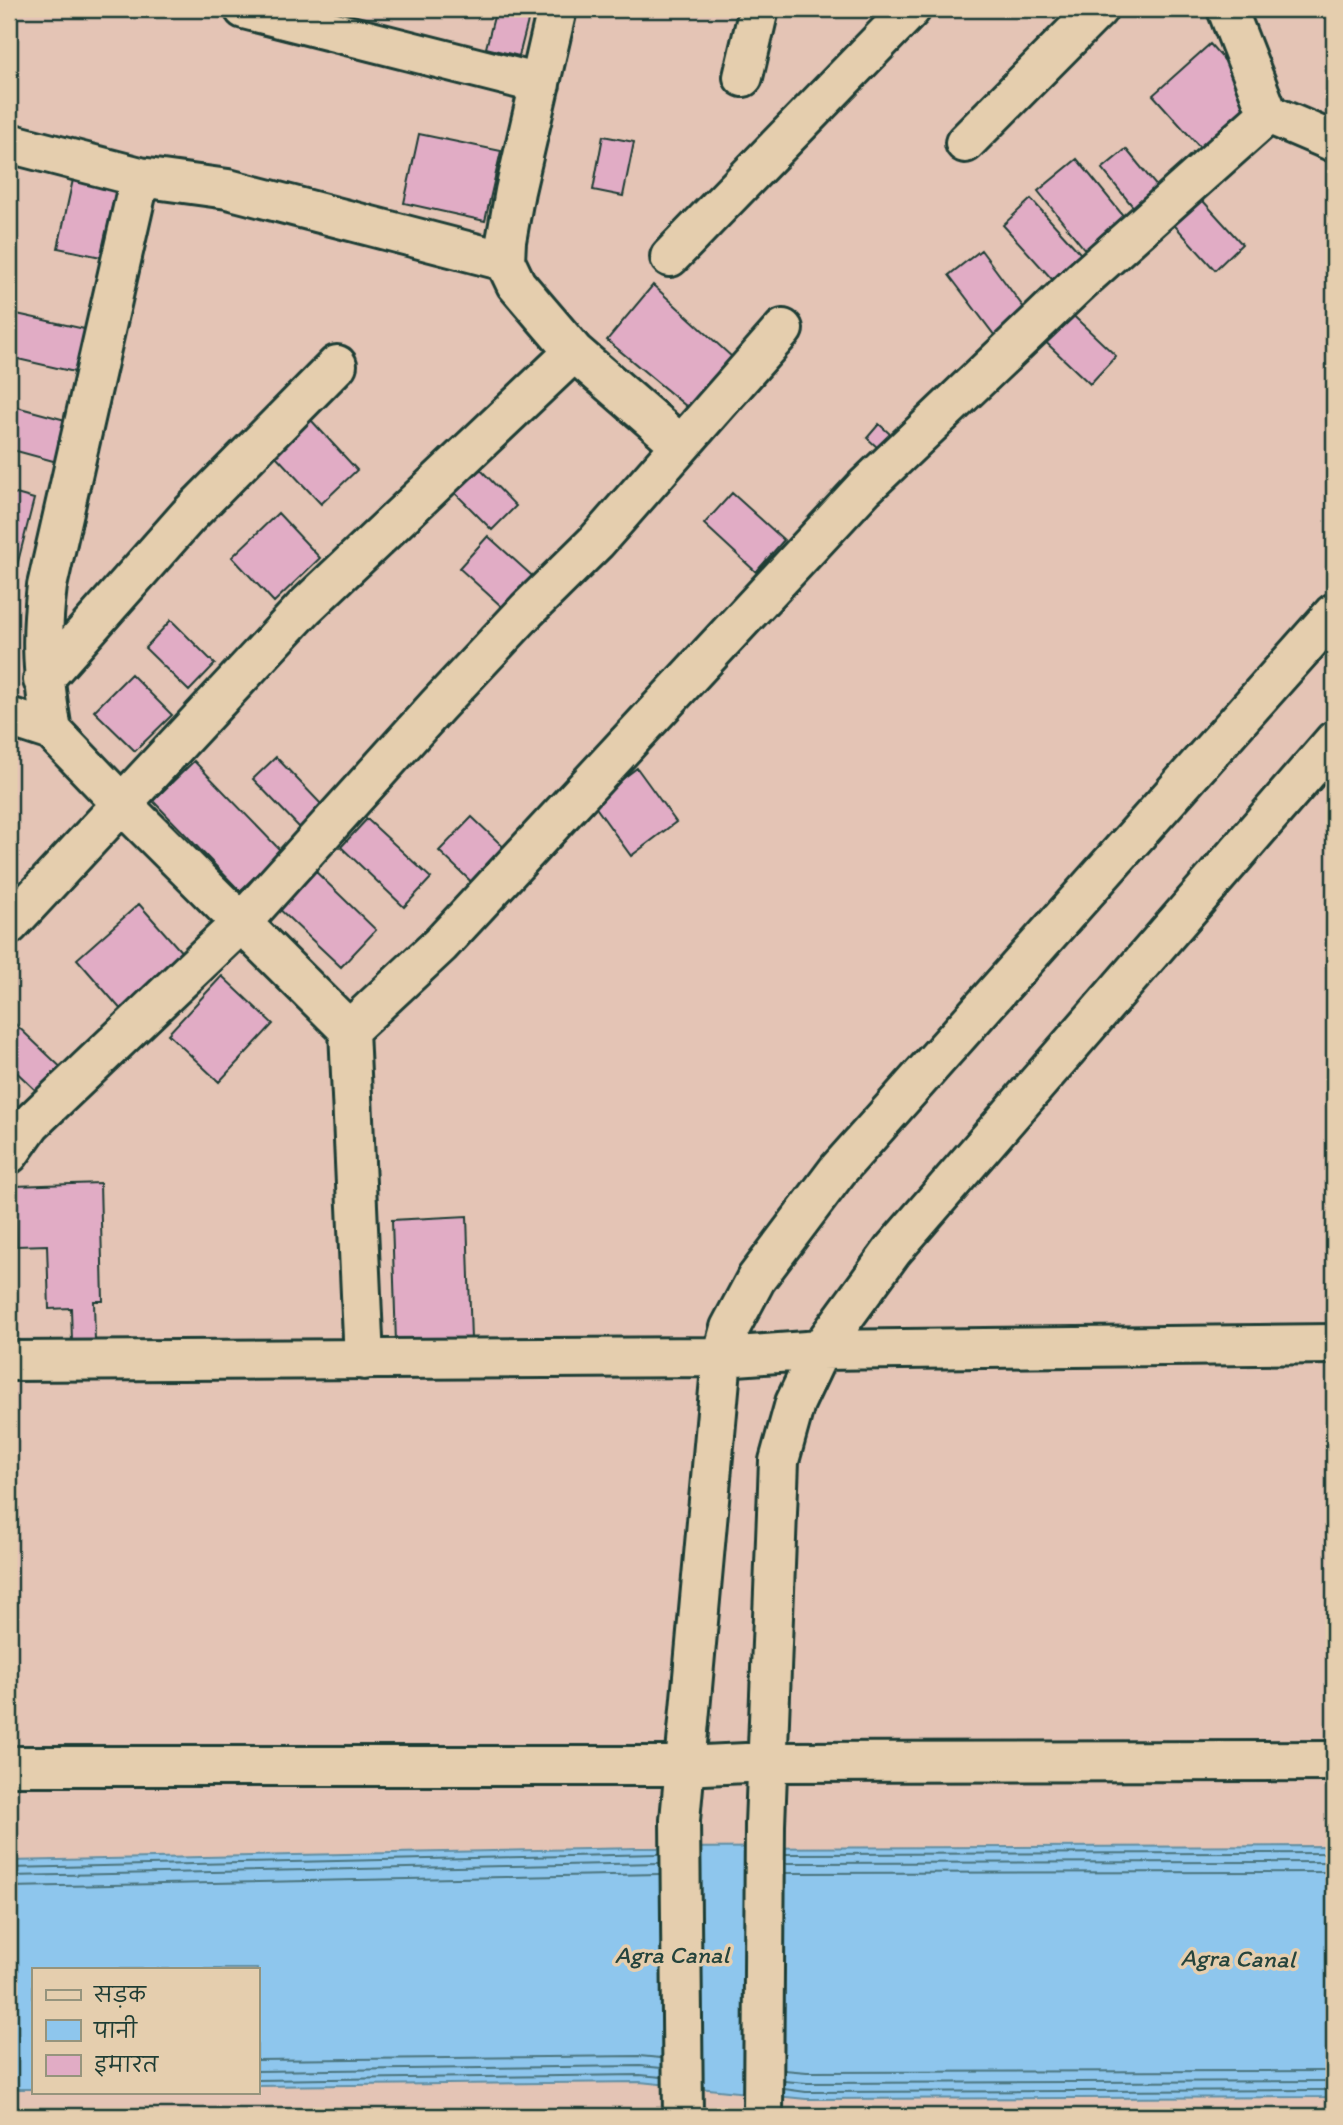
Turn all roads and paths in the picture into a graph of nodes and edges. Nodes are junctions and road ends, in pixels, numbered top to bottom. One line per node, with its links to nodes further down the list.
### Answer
1 (244, 9): 8 (street)
2 (557, 9): 8 (street)
3 (759, 9): 7 (street)
4 (911, 9): 14 (street)
5 (1098, 9): 12 (street)
6 (1227, 9): 9 (street)
7 (743, 76)
8 (540, 84): 15 (street)
9 (1268, 114): 10 (street); 28 (street)
10 (1334, 142)
11 (9, 143): 13 (street)
12 (965, 143)
13 (140, 177): 15 (street); 21 (street)
14 (670, 257)
15 (505, 261): 17 (street)
16 (783, 329): 19 (street)
17 (574, 352): 19 (street); 25 (street)
18 (337, 365): 21 (street)
19 (681, 445): 26 (street)
20 (1334, 612): 32 (street)
21 (44, 680): 23 (street)
22 (9, 717): 23 (street)
23 (52, 731): 25 (street)
24 (1334, 741): 31 (street)
25 (121, 804): 26 (street); 27 (street)
26 (242, 922): 28 (street); 29 (street)
27 (9, 925)
28 (349, 1030): 33 (street)
29 (9, 1154)
30 (1334, 1345): 31 (street)
31 (820, 1350): 32 (street); 36 (street)
32 (722, 1357): 33 (street); 38 (street)
33 (364, 1360): 34 (street)
34 (9, 1362)
35 (1334, 1761): 36 (street)
36 (767, 1762): 38 (street); 40 (street)
37 (9, 1766): 38 (street)
38 (684, 1766): 39 (street)
39 (683, 2116)
40 (762, 2116)

